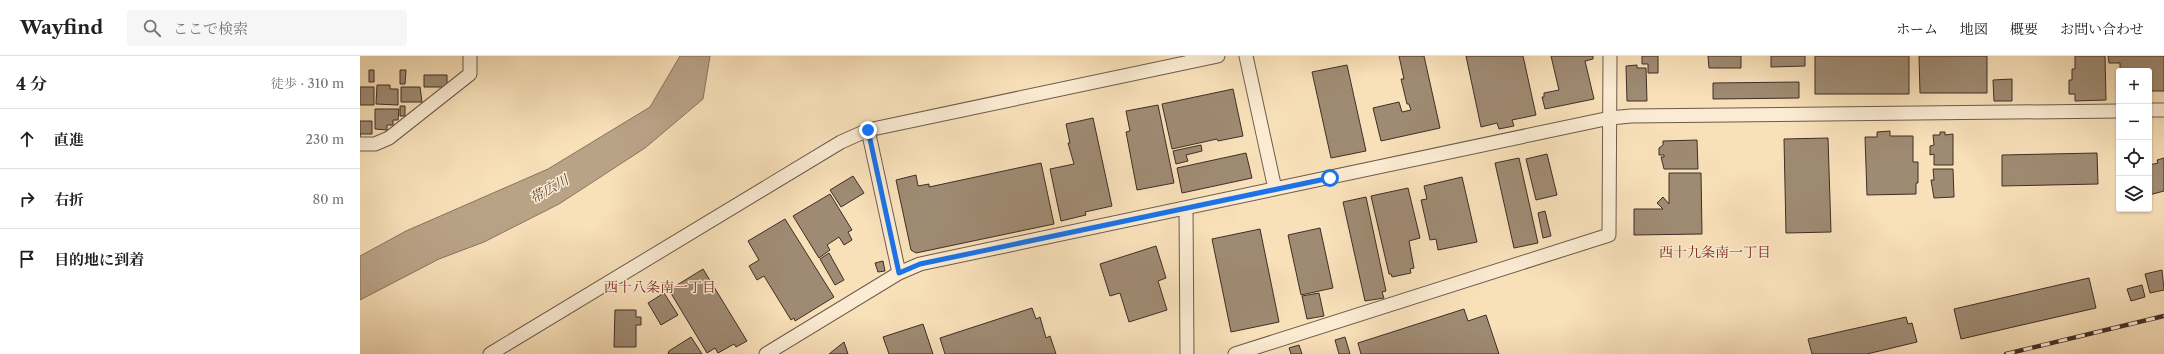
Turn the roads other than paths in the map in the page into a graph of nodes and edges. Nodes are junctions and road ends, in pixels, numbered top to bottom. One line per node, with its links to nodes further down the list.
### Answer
1 (470, 56): 10 (street)
2 (1218, 56): 9 (street)
3 (1246, 56): 11 (street)
4 (1610, 56): 8 (street)
5 (2152, 110): 6 (street)
6 (2164, 110)
7 (2116, 111): 8 (street)
8 (1610, 118): 11 (street); 17 (street)
9 (868, 130): 13 (street); 14 (street)
10 (360, 144)
11 (1275, 189): 12 (street)
12 (1186, 208): 13 (street); 16 (street)
13 (899, 273): 15 (street)
14 (491, 354)
15 (766, 354)
16 (1187, 354)
17 (1235, 354)

